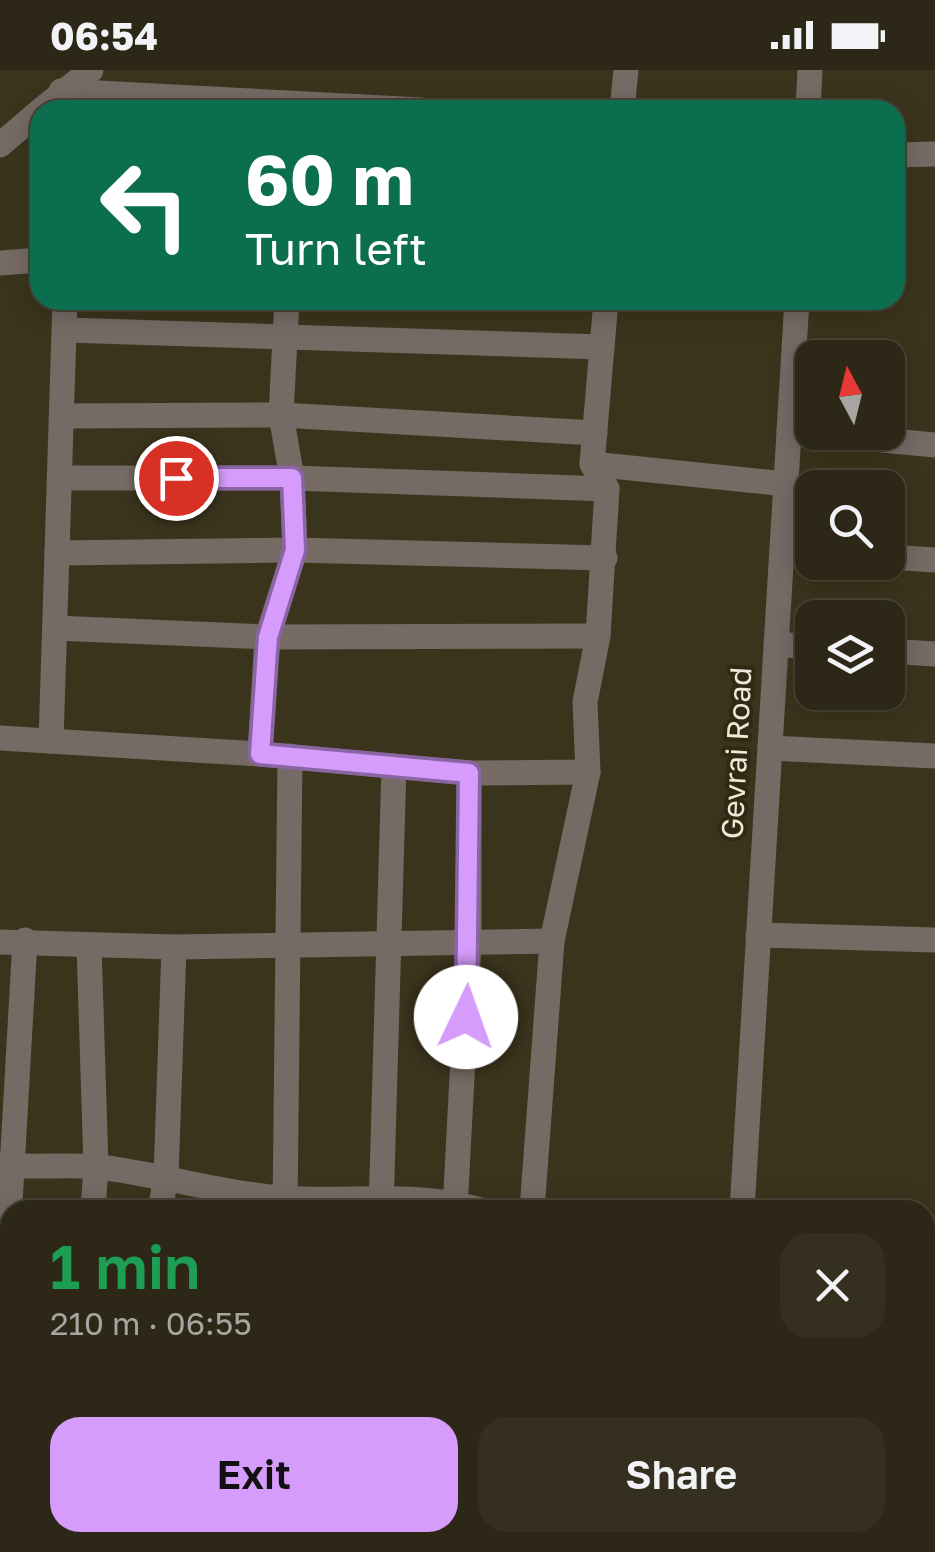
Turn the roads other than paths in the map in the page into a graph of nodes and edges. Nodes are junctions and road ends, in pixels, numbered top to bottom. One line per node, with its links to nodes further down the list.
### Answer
1 (91, 70): 4 (street)
2 (626, 70): 5 (street)
3 (810, 70): 6 (street)
4 (56, 100)
5 (623, 100)
6 (808, 100)
7 (30, 121): 8 (street)
8 (0, 145)
9 (935, 154): 10 (street)
10 (905, 155)
11 (30, 261): 12 (street)
12 (0, 263)
13 (65, 310): 17 (street)
14 (287, 310): 18 (street)
15 (605, 310): 19 (street)
16 (795, 310): 22 (street, Gevrai Road)
17 (64, 330): 18 (street); 20 (street)
18 (285, 338): 19 (street); 21 (street)
19 (602, 348): 23 (street)
20 (62, 416): 21 (street); 26 (street)
21 (281, 416): 23 (street); 27 (street)
22 (789, 431): 24 (street); 28 (street, Gevrai Road)
23 (595, 433): 25 (street)
24 (935, 445)
25 (592, 464): 28 (street); 29 (street)
26 (60, 478): 27 (street); 31 (street)
27 (292, 478): 29 (street); 30 (street)
28 (786, 484): 32 (street, Gevrai Road)
29 (607, 489): 34 (street)
30 (295, 550): 31 (street); 34 (street); 39 (street)
31 (58, 552): 37 (street)
32 (782, 552): 33 (street); 40 (street, Gevrai Road)
33 (795, 552)
34 (605, 558): 38 (street)
35 (905, 559): 36 (street)
36 (935, 560)
37 (55, 628): 39 (street); 45 (street)
38 (598, 636): 39 (street); 51 (street)
39 (268, 637): 47 (street)
40 (776, 644): 41 (street); 46 (street, Gevrai Road)
41 (795, 646)
42 (905, 652): 43 (street)
43 (935, 654)
44 (0, 738): 45 (street)
45 (51, 741): 47 (street)
46 (770, 748): 49 (street); 53 (street, Gevrai Road)
47 (260, 754): 48 (street)
48 (290, 756): 50 (street); 57 (street)
49 (935, 756)
50 (394, 766): 52 (street); 58 (street)
51 (588, 772): 52 (street); 56 (street)
52 (469, 773): 59 (street)
53 (758, 935): 54 (street); 73 (street, Gevrai Road)
54 (935, 940)
55 (12, 941): 60 (street); 62 (street)
56 (552, 941): 59 (street); 72 (street)
57 (289, 942): 58 (street); 61 (street); 69 (street)
58 (389, 942): 59 (street); 70 (street)
59 (470, 943): 71 (street)
60 (89, 945): 61 (street); 63 (street)
61 (174, 947): 64 (street)
62 (6, 1166): 63 (street); 65 (street)
63 (96, 1167): 64 (street); 66 (street)
64 (166, 1177): 67 (street); 68 (street)
65 (5, 1200)
66 (94, 1200)
67 (162, 1200)
68 (265, 1200)
69 (286, 1200)
70 (382, 1200)
71 (455, 1200)
72 (533, 1200)
73 (743, 1200)

